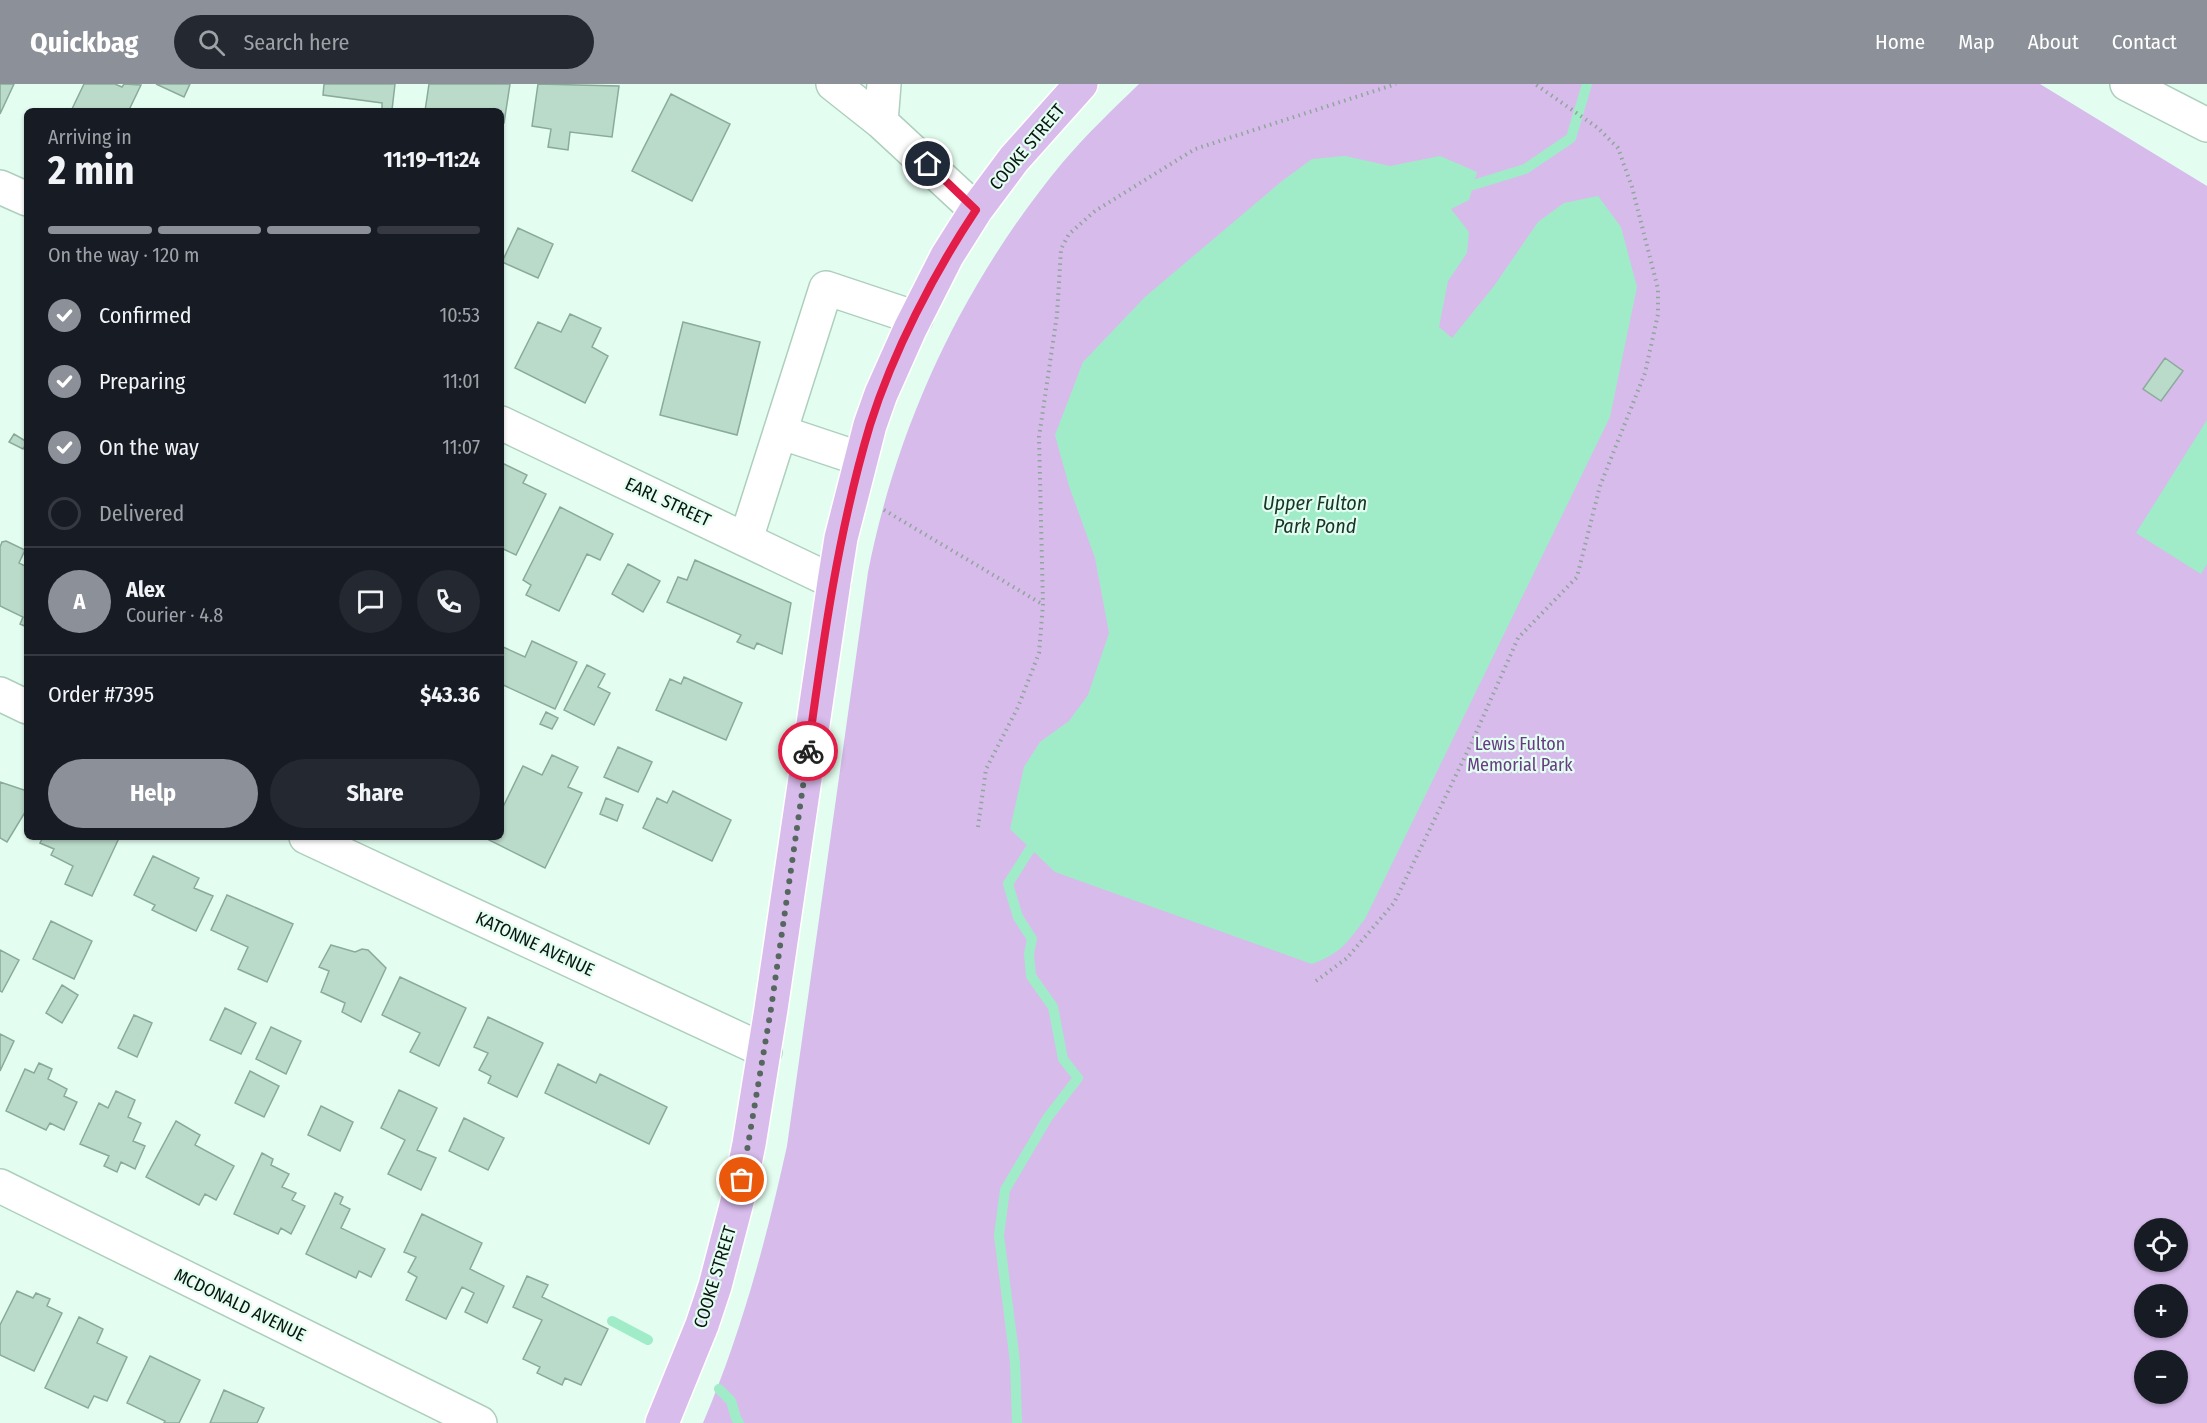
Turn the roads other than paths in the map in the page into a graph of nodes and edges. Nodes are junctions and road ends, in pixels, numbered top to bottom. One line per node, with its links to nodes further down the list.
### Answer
1 (833, 84): 5 (street)
2 (884, 84): 5 (street)
3 (1081, 84): 9 (main road, COOKE STREET)
4 (2127, 84): 6 (street)
5 (881, 122): 9 (street)
6 (2207, 125)
7 (0, 187): 8 (street)
8 (24, 198)
9 (976, 210): 10 (main road, COOKE STREET)
10 (916, 318): 12 (street); 13 (main road, COOKE STREET)
11 (504, 424): 14 (street, EARL STREET)
12 (780, 432): 13 (street); 14 (street)
13 (861, 459): 15 (main road, COOKE STREET)
14 (746, 539): 15 (street, EARL STREET)
15 (834, 582): 19 (main road, COOKE STREET)
16 (0, 694): 17 (street)
17 (24, 706)
18 (312, 840): 19 (street, KATONNE AVENUE)
19 (765, 1051): 22 (main road, COOKE STREET)
20 (0, 1186): 21 (street, MCDONALD AVENUE)
21 (480, 1423)
22 (662, 1423)

